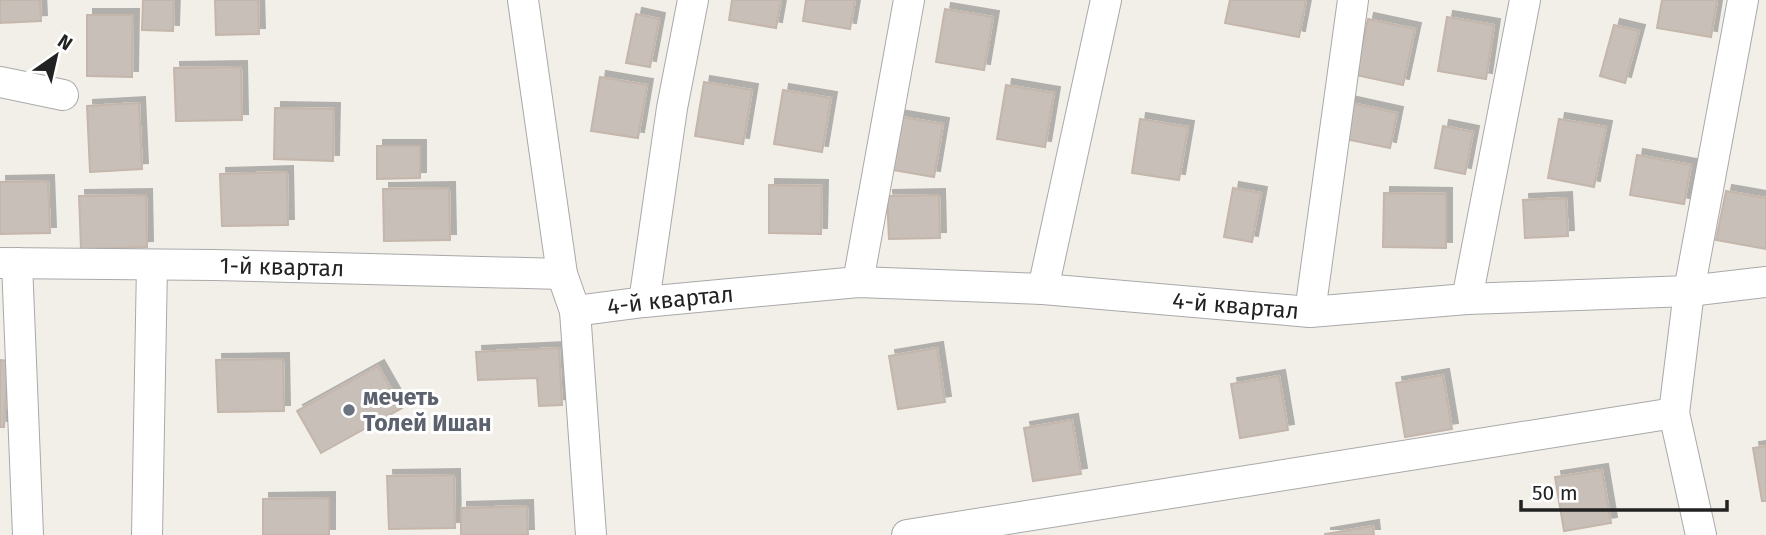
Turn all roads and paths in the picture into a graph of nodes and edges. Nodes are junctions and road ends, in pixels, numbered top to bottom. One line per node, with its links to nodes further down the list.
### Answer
1 (523, 0): 12 (street)
2 (693, 0): 18 (street)
3 (909, 0): 13 (street)
4 (1107, 0): 15 (street)
5 (1353, 0): 20 (street)
6 (1525, 0): 17 (street)
7 (1743, 0): 16 (street)
8 (0, 82): 9 (street)
9 (63, 95)
10 (9, 263): 11 (street, 1-й квартал); 22 (street)
11 (152, 265): 12 (street, 1-й квартал); 23 (street)
12 (562, 274): 19 (street)
13 (858, 282): 15 (street, 4-й квартал); 18 (street, 4-й квартал)
14 (1766, 282): 16 (street, 4-й квартал)
15 (1043, 289): 20 (street, 4-й квартал)
16 (1689, 290): 17 (street, 4-й квартал); 21 (street)
17 (1467, 299): 20 (street, 4-й квартал)
18 (644, 302): 19 (street, 4-й квартал)
19 (575, 311): 24 (street)
20 (1310, 312)
21 (1675, 413): 25 (street); 26 (street)
22 (29, 535)
23 (146, 535)
24 (591, 535)
25 (906, 535)
26 (1701, 535)

